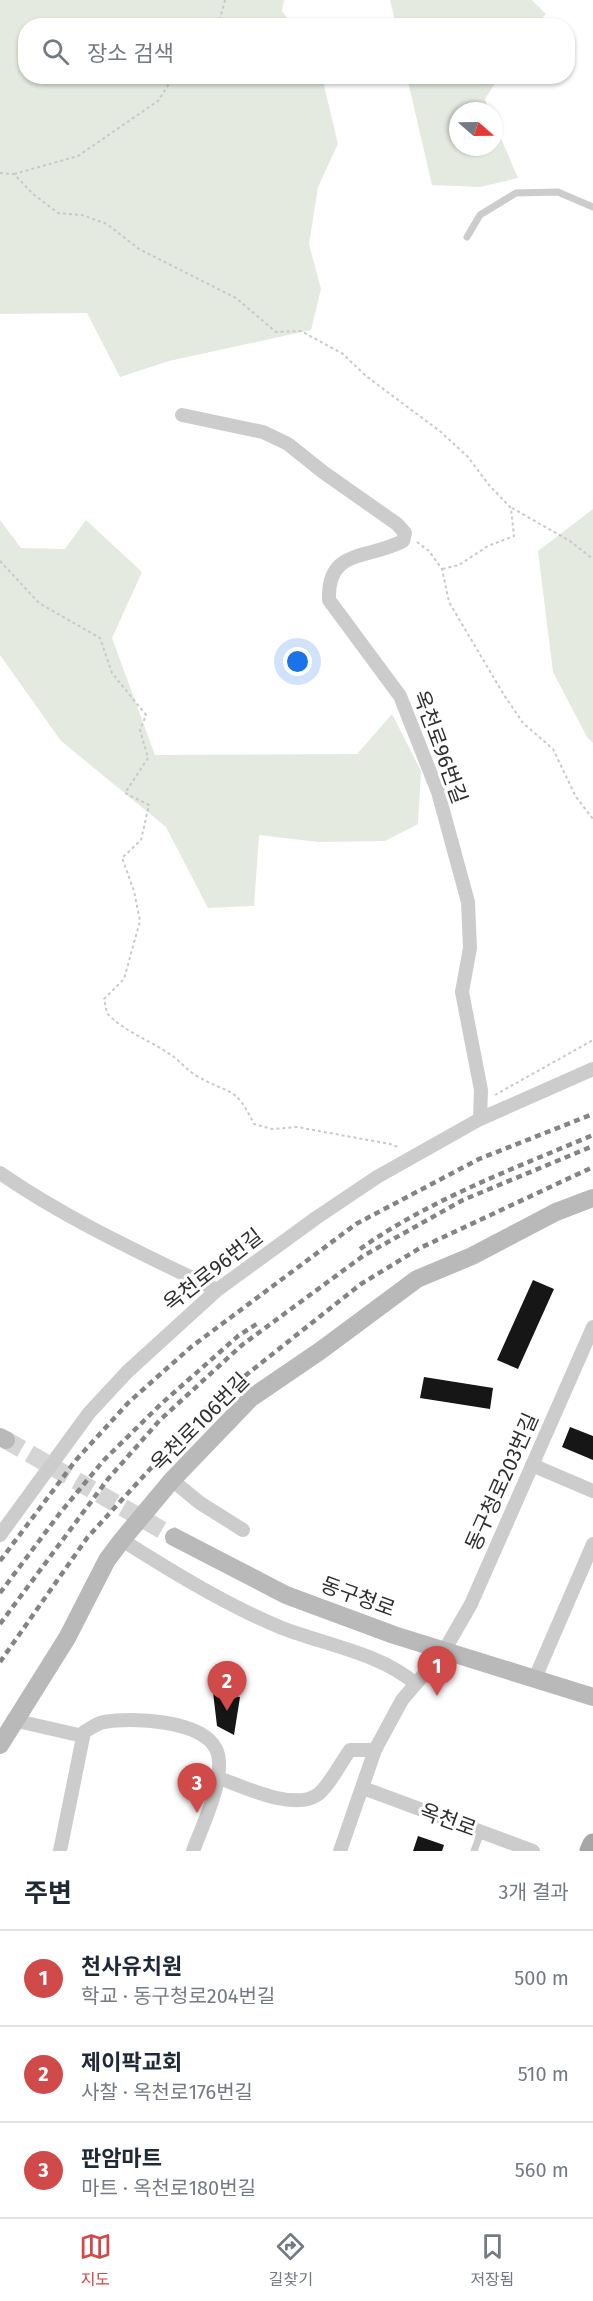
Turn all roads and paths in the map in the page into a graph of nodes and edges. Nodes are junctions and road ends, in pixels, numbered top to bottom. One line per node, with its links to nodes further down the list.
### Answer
1 (225, 0): 2 (path)
2 (221, 18)
3 (169, 84): 5 (path)
4 (0, 173): 5 (path)
5 (14, 174): 9 (path)
6 (593, 207): 7 (lane)
7 (467, 237)
8 (182, 415): 10 (street)
9 (511, 508): 11 (path); 13 (path)
10 (405, 533): 13 (path); 17 (street, 옥천로96번길)
11 (593, 559)
12 (0, 561): 18 (path)
13 (442, 568): 14 (path)
14 (593, 819)
15 (593, 1040): 17 (path)
16 (593, 1070): 17 (street, 옥천로96번길)
17 (483, 1118): 18 (street, 옥천로96번길)
18 (416, 1155): 21 (street, 옥천로96번길)
19 (0, 1173): 21 (street)
20 (593, 1198): 24 (street, 옥천로106번길)
21 (217, 1290): 26 (street, 옥천로96번길)
22 (593, 1327): 23 (street, 동구청로203번길)
23 (532, 1465): 25 (street); 34 (street, 동구청로203번길)
24 (172, 1480): 29 (street); 32 (street, 옥천로106번길)
25 (593, 1491)
26 (19, 1509): 27 (street); 30 (street, 옥천로96번길)
27 (0, 1516)
28 (0, 1523): 30 (street)
29 (243, 1530)
30 (0, 1535)
31 (174, 1537): 34 (street, 동구청로)
32 (122, 1540): 36 (street); 38 (street, 옥천로106번길)
33 (593, 1544): 35 (street)
34 (444, 1651): 35 (street, 동구청로); 36 (street, 동구청로203번길)
35 (535, 1678): 37 (street, 동구청로)
36 (416, 1684): 41 (street, 동구청로203번길)
37 (593, 1697)
38 (13, 1720): 39 (street); 40 (street, 옥천로106번길)
39 (83, 1736): 42 (street); 46 (street)
40 (0, 1745)
41 (375, 1750): 42 (street); 43 (street, 동구청로203번길)
42 (219, 1778): 47 (street)
43 (363, 1788): 44 (street, 옥천로); 48 (street, 동구청로203번길)
44 (481, 1832): 49 (lane); 50 (street, 옥천로)
45 (593, 1844): 51 (main road)
46 (60, 1851)
47 (194, 1851)
48 (340, 1851)
49 (474, 1851)
50 (533, 1851)
51 (590, 1851)

